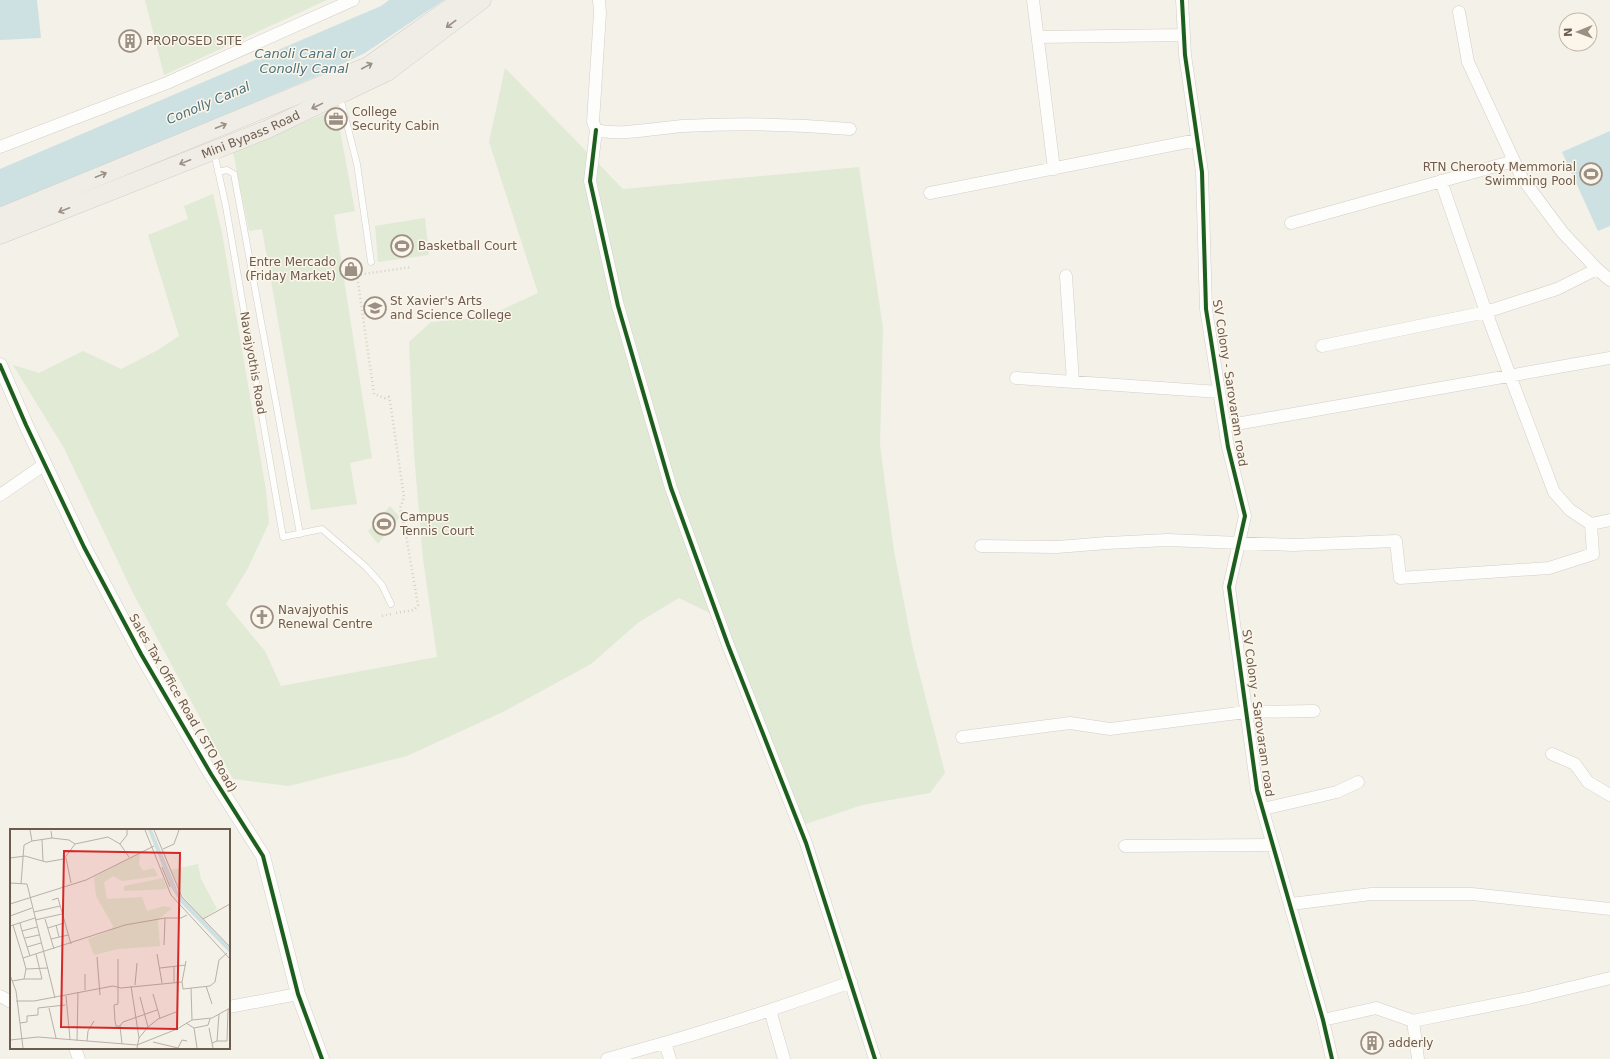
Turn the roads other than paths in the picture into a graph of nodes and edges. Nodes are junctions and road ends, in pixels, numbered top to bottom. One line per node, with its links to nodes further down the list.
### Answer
1 (353, 0): 14 (street)
2 (460, 0): 21 (main road, Mini Bypass Road, one-way to 2)
3 (482, 0): 10 (main road, Mini Bypass Road, one-way to 10)
4 (599, 0): 12 (street)
5 (1033, 0): 9 (street)
6 (1182, 0): 8 (street, SV Colony - Sarovaram road)
7 (1459, 12): 16 (street)
8 (1184, 35): 9 (street); 13 (street, SV Colony - Sarovaram road)
9 (1038, 36): 17 (street)
10 (340, 95): 15 (main road, Mini Bypass Road, one-way to 15); 24 (lane)
11 (850, 129): 12 (street)
12 (596, 130): 57 (street)
13 (1197, 140): 17 (street); 35 (street, SV Colony - Sarovaram road)
14 (0, 147)
15 (214, 151): 18 (lane, Navajyothis Road); 23 (main road, Mini Bypass Road, one-way to 23)
16 (1514, 161): 19 (street); 25 (street)
17 (1054, 169): 20 (street)
18 (218, 172): 41 (lane, Navajyothis Road); 41 (lane, Navajyothis Road)
19 (1441, 181): 22 (street); 28 (street)
20 (930, 193)
21 (0, 217)
22 (1291, 223)
23 (0, 235)
24 (371, 262)
25 (1597, 269): 27 (street); 28 (street)
26 (1066, 276): 34 (street)
27 (1610, 280)
28 (1486, 312): 29 (street); 32 (street)
29 (1322, 346)
30 (1610, 358): 32 (street)
31 (0, 365): 37 (street, Sales Tax Office Road ( STO Road))
32 (1510, 376): 36 (street); 40 (street)
33 (1016, 378): 34 (street)
34 (1073, 382): 35 (street)
35 (1219, 392): 36 (street, SV Colony - Sarovaram road)
36 (1224, 426): 42 (street, SV Colony - Sarovaram road)
37 (45, 464): 38 (street); 58 (street, Sales Tax Office Road ( STO Road))
38 (0, 495)
39 (1610, 520): 40 (street)
40 (1591, 524): 42 (street)
41 (300, 534): 44 (lane, Navajyothis Road)
42 (1239, 543): 43 (street); 46 (street, SV Colony - Sarovaram road)
43 (981, 546)
44 (391, 604)
45 (1314, 711): 46 (street)
46 (1246, 712): 47 (street); 51 (street, SV Colony - Sarovaram road)
47 (962, 737)
48 (1552, 754): 50 (street)
49 (1358, 782): 51 (street)
50 (1610, 795)
51 (1262, 809): 52 (street, SV Colony - Sarovaram road)
52 (1273, 845): 53 (street); 54 (street, SV Colony - Sarovaram road)
53 (1125, 846)
54 (1291, 904): 55 (street); 63 (street, SV Colony - Sarovaram road)
55 (1610, 909)
56 (1610, 978): 64 (street)
57 (851, 982): 62 (street); 72 (street)
58 (298, 994): 61 (street); 68 (street, Sales Tax Office Road ( STO Road))
59 (0, 996): 60 (street)
60 (10, 1001)
61 (230, 1007)
62 (770, 1010): 65 (street); 71 (street)
63 (1323, 1020): 64 (street); 73 (street, SV Colony - Sarovaram road)
64 (1413, 1022): 74 (street)
65 (665, 1043): 69 (street); 70 (street)
66 (75, 1049): 67 (street)
67 (80, 1059)
68 (322, 1059)
69 (607, 1059)
70 (670, 1059)
71 (784, 1059)
72 (875, 1059)
73 (1332, 1059)
74 (1418, 1059)

